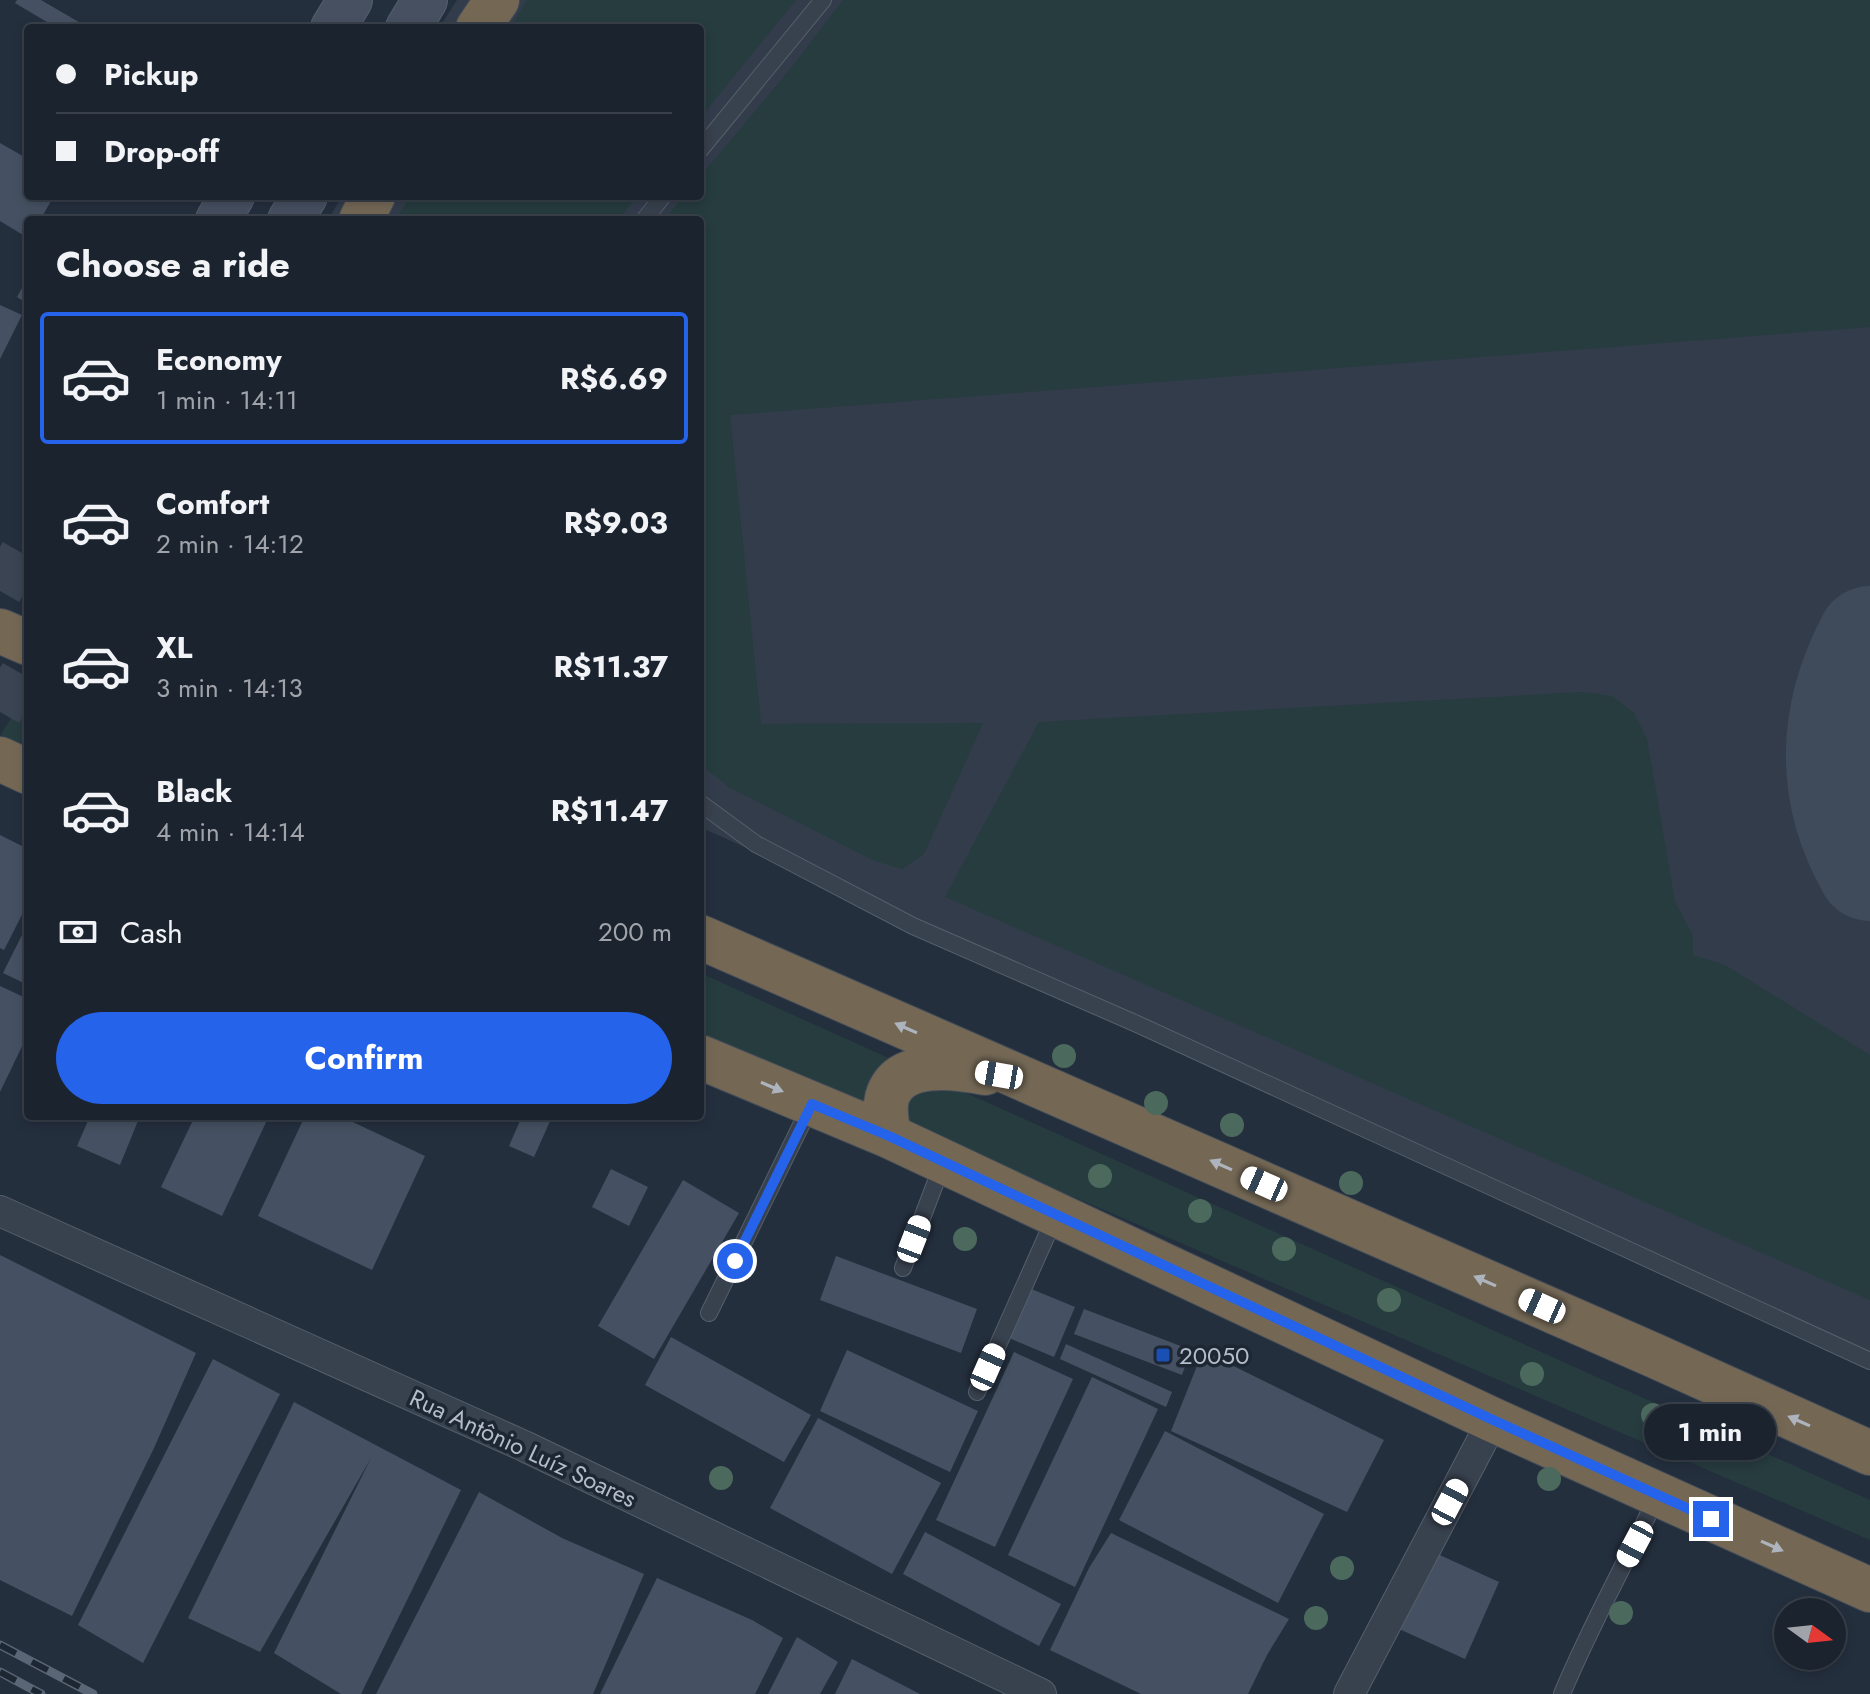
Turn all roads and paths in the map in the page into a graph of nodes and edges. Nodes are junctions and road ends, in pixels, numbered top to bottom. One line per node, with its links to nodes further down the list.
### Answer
1 (350, 0): 5 (main road)
2 (425, 0): 6 (main road)
3 (497, 0): 7 (highway)
4 (823, 0): 8 (lane)
5 (335, 24)
6 (410, 24)
7 (481, 24)
8 (704, 145)
9 (660, 200): 10 (lane)
10 (647, 216)
11 (0, 631): 12 (highway)
12 (24, 641)
13 (0, 759): 14 (highway)
14 (24, 770)
15 (704, 806): 26 (lane)
16 (704, 939): 18 (highway, one-way to 16)
17 (704, 1059): 19 (highway, one-way to 19)
18 (1026, 1080): 20 (highway); 29 (highway, one-way to 18)
19 (812, 1104): 20 (highway); 25 (lane)
20 (889, 1136): 21 (highway)
21 (943, 1161): 23 (highway); 24 (lane)
22 (0, 1211): 32 (street, Rua Antônio Luíz Soares)
23 (1056, 1215): 27 (lane); 28 (highway)
24 (903, 1268)
25 (709, 1313)
26 (1870, 1361)
27 (977, 1392)
28 (1493, 1420): 30 (highway); 33 (street)
29 (1870, 1453)
30 (1658, 1495): 31 (highway, one-way to 31); 34 (lane)
31 (1870, 1590)
32 (1041, 1694)
33 (1349, 1694)
34 (1562, 1694)

